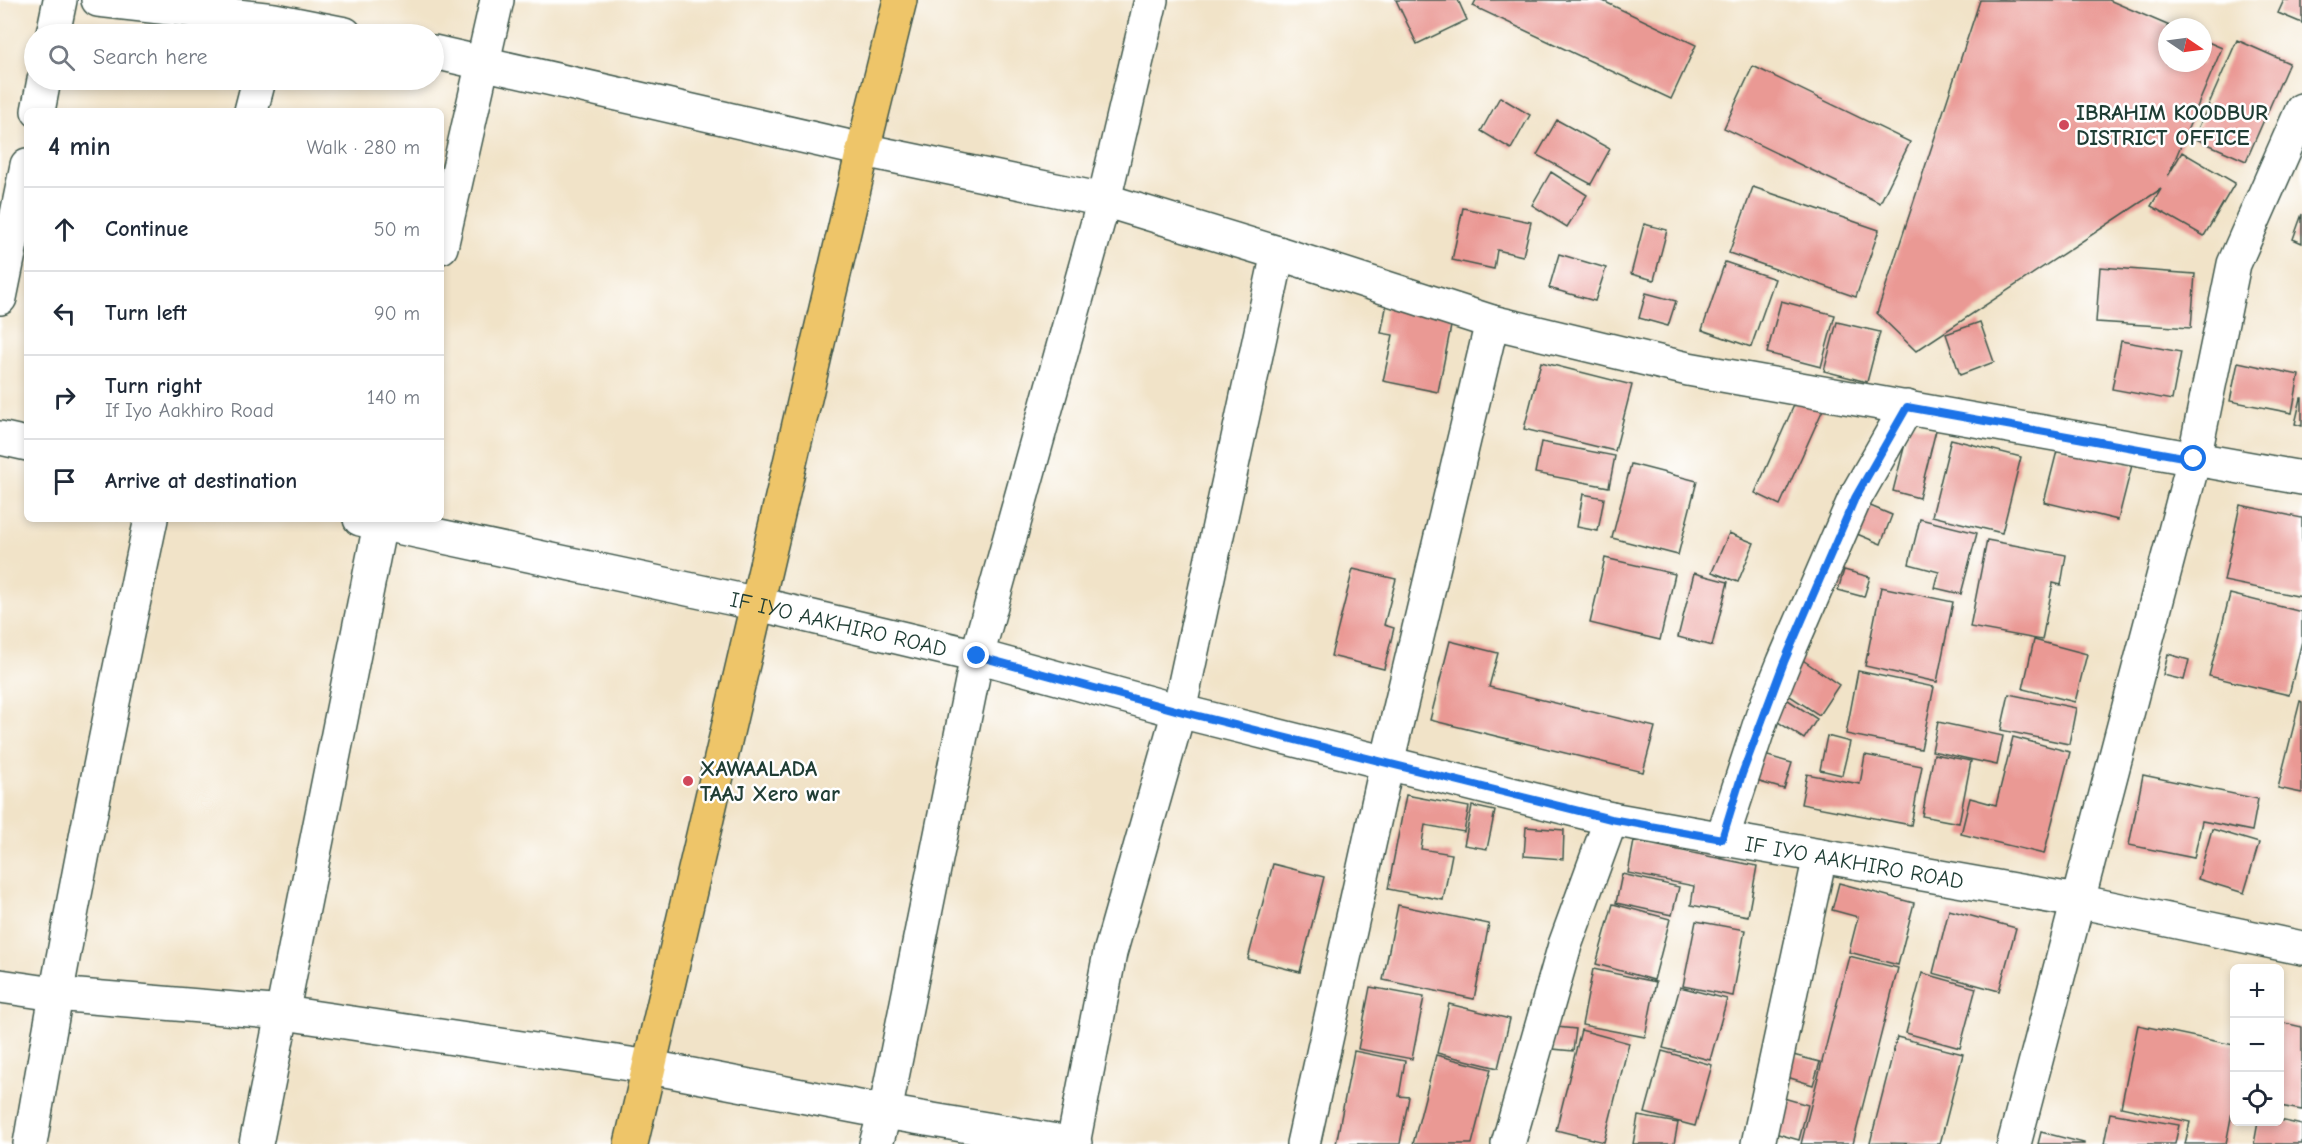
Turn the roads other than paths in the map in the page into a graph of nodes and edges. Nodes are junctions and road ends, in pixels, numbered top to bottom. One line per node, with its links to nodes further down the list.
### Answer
1 (60, 0): 7 (street)
2 (98, 0): 6 (street)
3 (497, 0): 10 (street)
4 (900, 0): 16 (main road)
5 (1151, 0): 18 (street)
6 (274, 18): 8 (street)
7 (55, 24)
8 (301, 24)
9 (444, 54): 10 (street)
10 (482, 61): 16 (street); 19 (street)
11 (42, 90): 13 (street)
12 (256, 90): 14 (street)
13 (39, 108)
14 (252, 108)
15 (2302, 110): 26 (street)
16 (862, 150): 18 (street); 31 (main road)
17 (24, 180): 21 (street)
18 (1104, 200): 20 (street); 32 (street)
19 (444, 233)
20 (1278, 253): 22 (street); 33 (street)
21 (0, 298)
22 (1492, 322): 23 (street); 34 (street)
23 (1907, 407): 26 (street); 36 (street)
24 (0, 438): 25 (street)
25 (24, 443)
26 (2194, 459): 27 (street); 38 (street)
27 (2302, 478)
28 (150, 522): 41 (street)
29 (374, 522): 42 (street)
30 (383, 522): 31 (street, IF IYO AAKHIRO ROAD)
31 (758, 604): 32 (street, IF IYO AAKHIRO ROAD); 43 (main road)
32 (977, 656): 33 (street, IF IYO AAKHIRO ROAD); 44 (street)
33 (1179, 711): 34 (street, IF IYO AAKHIRO ROAD); 49 (street)
34 (1387, 763): 35 (street, IF IYO AAKHIRO ROAD); 50 (street)
35 (1611, 819): 36 (street, IF IYO AAKHIRO ROAD); 51 (street)
36 (1722, 839): 37 (street, IF IYO AAKHIRO ROAD)
37 (1820, 856): 38 (street, IF IYO AAKHIRO ROAD); 52 (street)
38 (2078, 901): 39 (street, IF IYO AAKHIRO ROAD); 53 (street)
39 (2302, 948)
40 (0, 986): 41 (street)
41 (55, 994): 42 (street); 45 (street)
42 (284, 1013): 43 (street); 46 (street)
43 (650, 1066): 44 (street); 47 (main road)
44 (885, 1112): 48 (street); 49 (street)
45 (30, 1144)
46 (256, 1144)
47 (632, 1144)
48 (876, 1144)
49 (1074, 1144)
50 (1303, 1144)
51 (1508, 1144)
52 (1758, 1144)
53 (2014, 1144)

